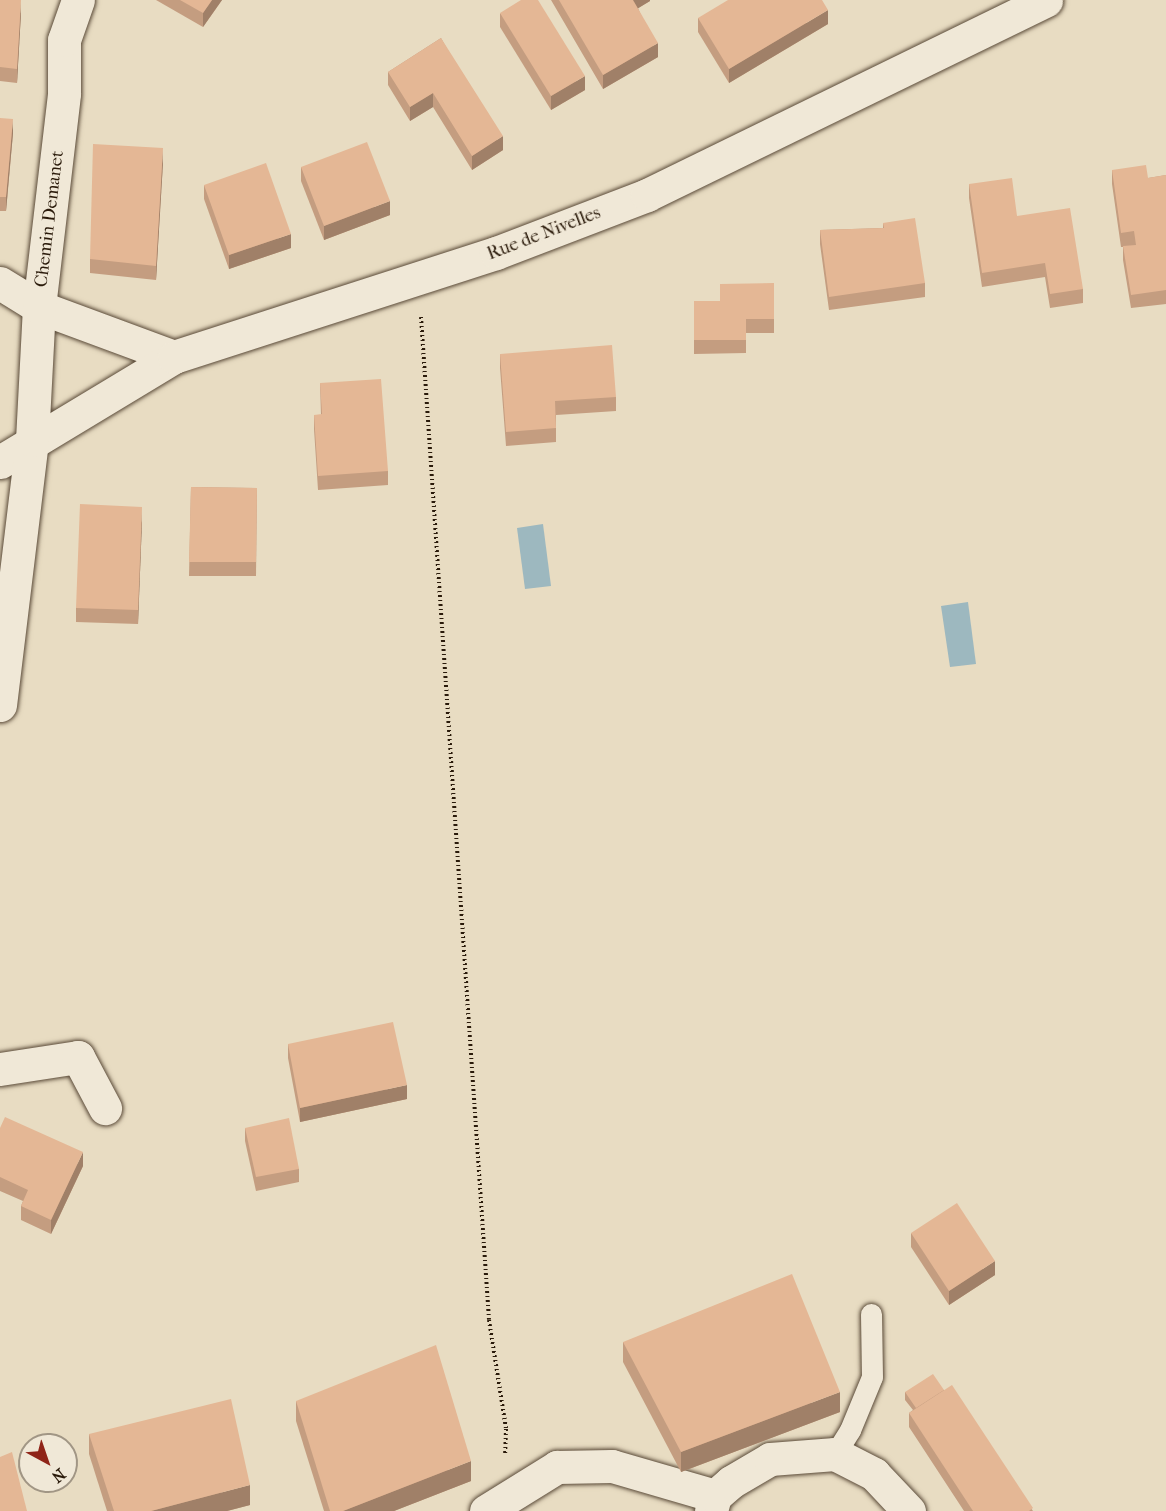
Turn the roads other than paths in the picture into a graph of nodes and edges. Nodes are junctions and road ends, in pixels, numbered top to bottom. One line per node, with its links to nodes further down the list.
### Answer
1 (78, 0): 4 (street, Chemin Demanet)
2 (1046, 0): 5 (street, Rue de Nivelles)
3 (0, 283): 4 (street)
4 (39, 307): 5 (street); 6 (street, Chemin Demanet)
5 (174, 357): 6 (street, Rue de Nivelles)
6 (32, 440): 7 (street, Rue de Nivelles); 8 (street)
7 (0, 462)
8 (0, 705)
9 (0, 1069): 10 (street)
10 (105, 1108)
11 (871, 1314): 12 (lane)
12 (835, 1454): 14 (street); 15 (street)
13 (498, 1503): 14 (street)
14 (713, 1504)
15 (909, 1511)

